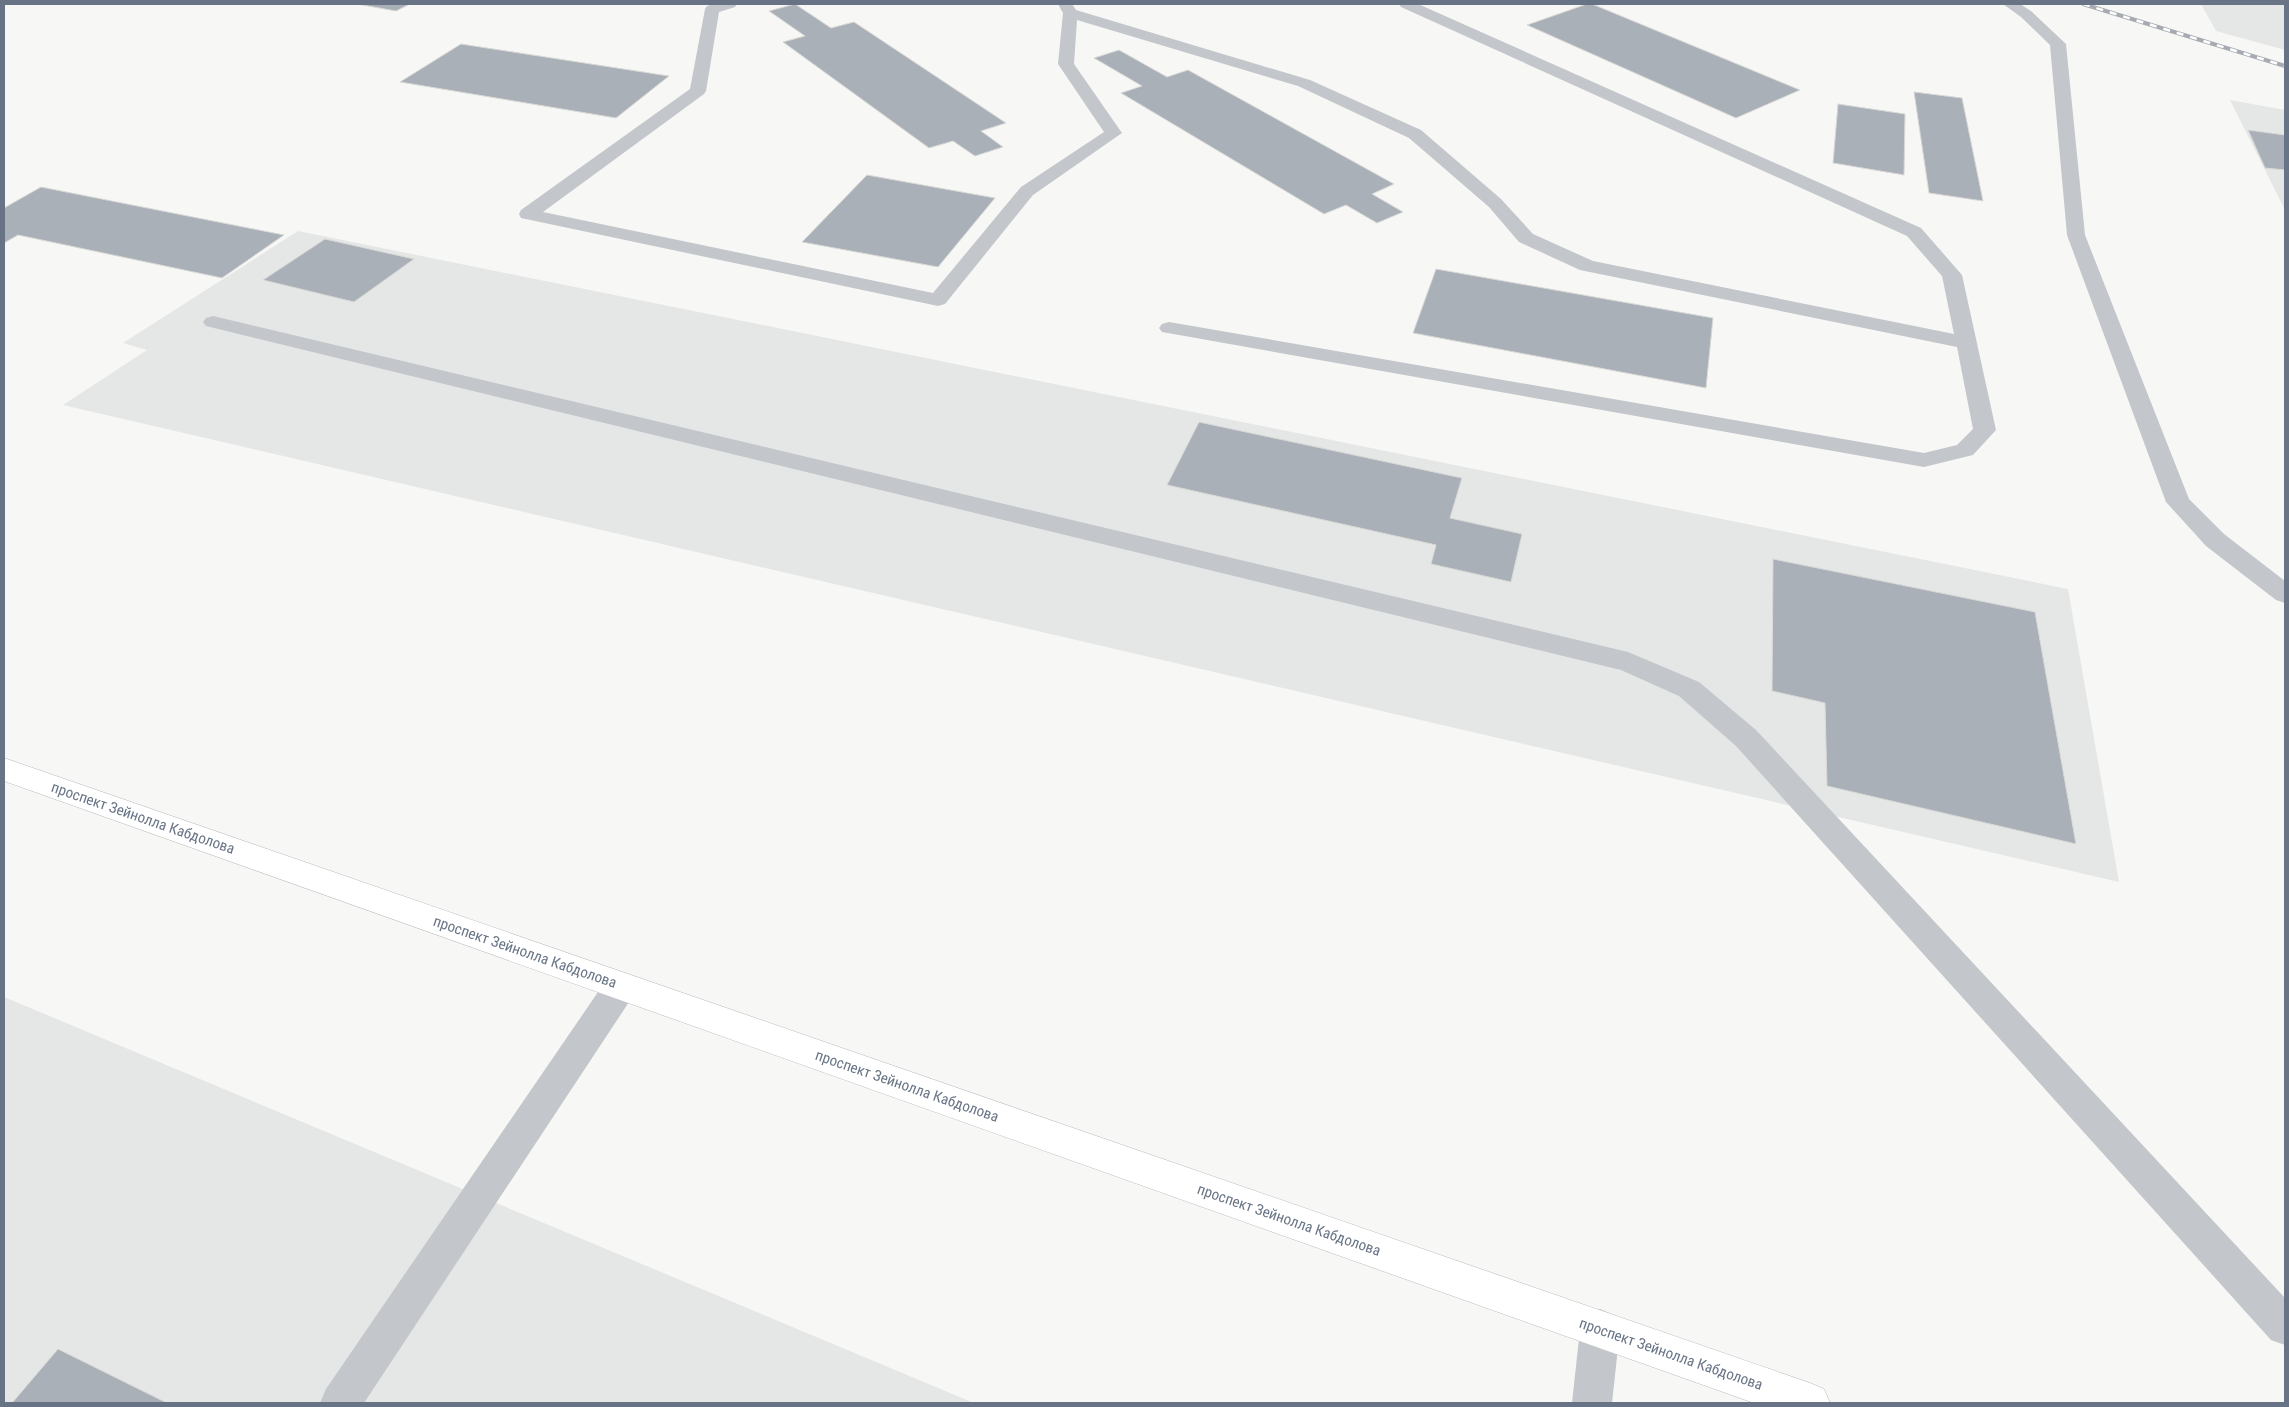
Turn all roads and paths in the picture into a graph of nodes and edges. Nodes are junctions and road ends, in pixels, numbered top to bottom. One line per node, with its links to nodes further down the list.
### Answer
1 (730, 4): 4 (lane)
2 (1406, 4): 7 (lane)
3 (2010, 4): 8 (lane)
4 (1067, 9): 7 (lane)
5 (213, 322): 11 (lane)
6 (1169, 328): 7 (lane)
7 (1967, 343)
8 (2285, 594)
9 (4, 769): 10 (main road, проспект Зейнолла Кабдолова)
10 (621, 986): 12 (main road, проспект Зейнолла Кабдолова); 13 (lane)
11 (2285, 1326)
12 (1600, 1329): 14 (lane); 15 (main road, проспект Зейнолла Кабдолова)
13 (340, 1403)
14 (1592, 1403)
15 (1810, 1403)

